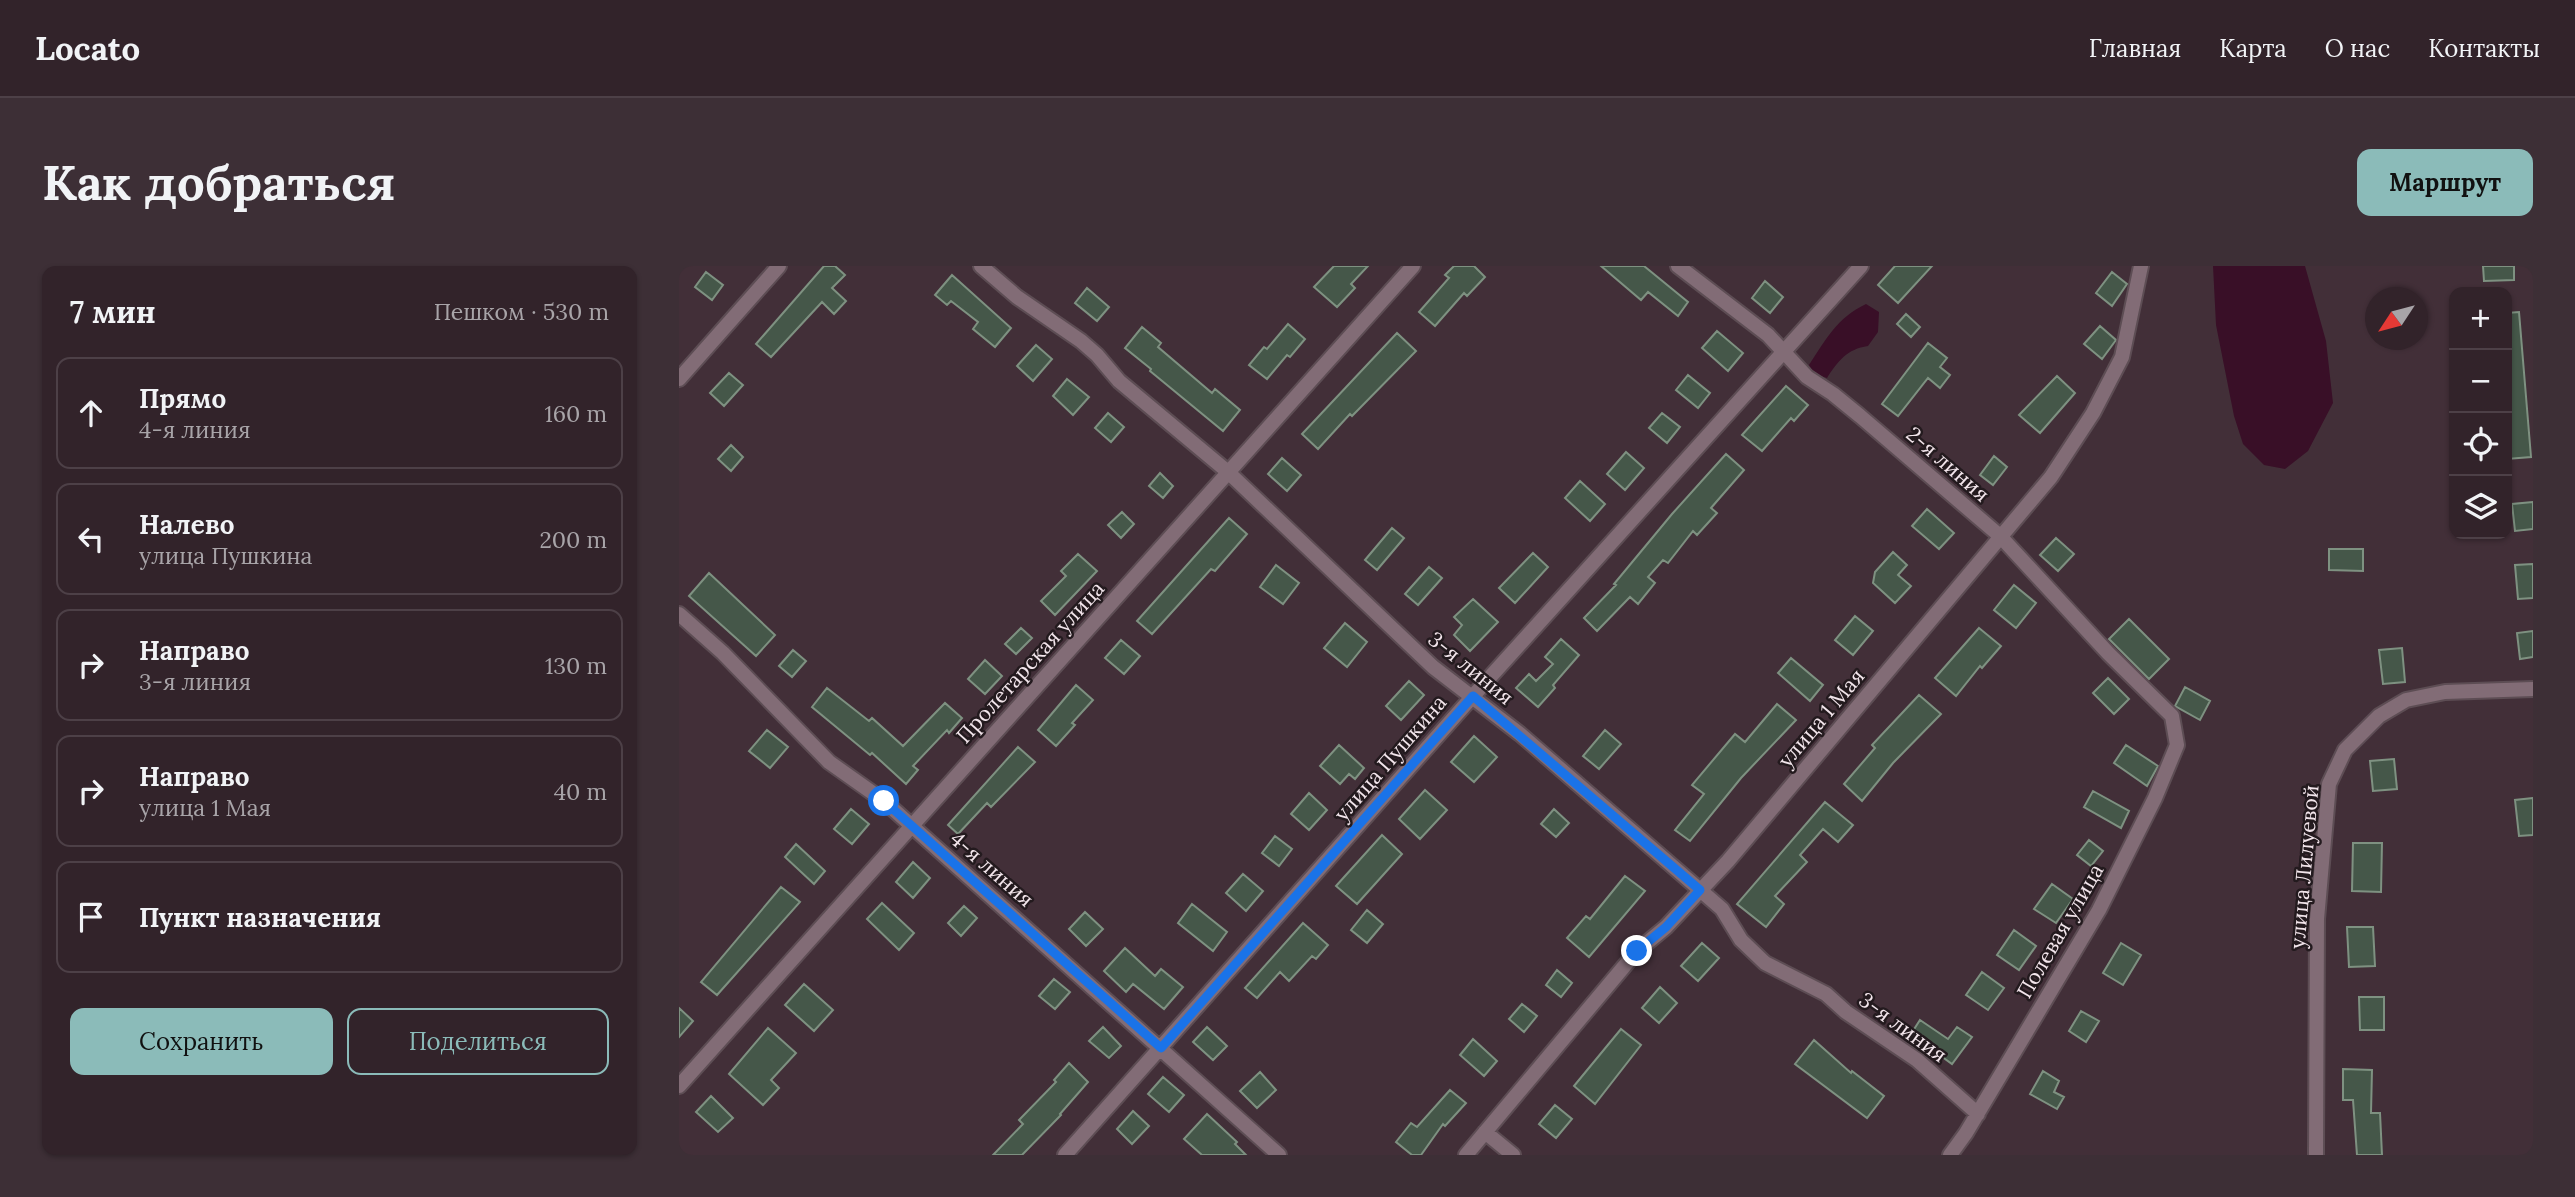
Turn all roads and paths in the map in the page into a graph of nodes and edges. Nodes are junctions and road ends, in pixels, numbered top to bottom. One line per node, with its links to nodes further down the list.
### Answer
1 (779, 266): 8 (street)
2 (981, 266): 9 (street, 3-я линия)
3 (1413, 266): 9 (street, Пролетарская улица)
4 (1678, 266): 7 (street, 2-я линия)
5 (1861, 266): 7 (street, улица Пушкина)
6 (2141, 266): 10 (street, улица 1 Мая)
7 (1782, 353): 10 (street, 2-я линия); 13 (street, улица Пушкина)
8 (679, 379)
9 (1228, 472): 13 (street, 3-я линия); 15 (street, Пролетарская улица)
10 (2000, 536): 14 (street, 2-я линия); 16 (street, улица 1 Мая)
11 (679, 614): 15 (street, 4-я линия)
12 (2533, 689): 26 (street, улица Лилуевой)
13 (1473, 696): 16 (street, 3-я линия); 17 (street, улица Пушкина)
14 (2172, 716): 19 (street, Полевая улица)
15 (911, 826): 17 (street, 4-я линия); 18 (street, Пролетарская улица)
16 (1700, 890): 19 (street, 3-я линия); 20 (street, улица 1 Мая)
17 (1161, 1048): 21 (street, улица Пушкина); 22 (street, 4-я линия)
18 (679, 1086)
19 (1978, 1114): 25 (street, Полевая улица)
20 (1485, 1132): 23 (street, улица 1 Мая); 24 (street)
21 (1065, 1155)
22 (1279, 1155)
23 (1466, 1155)
24 (1513, 1155)
25 (1950, 1155)
26 (2316, 1155)

